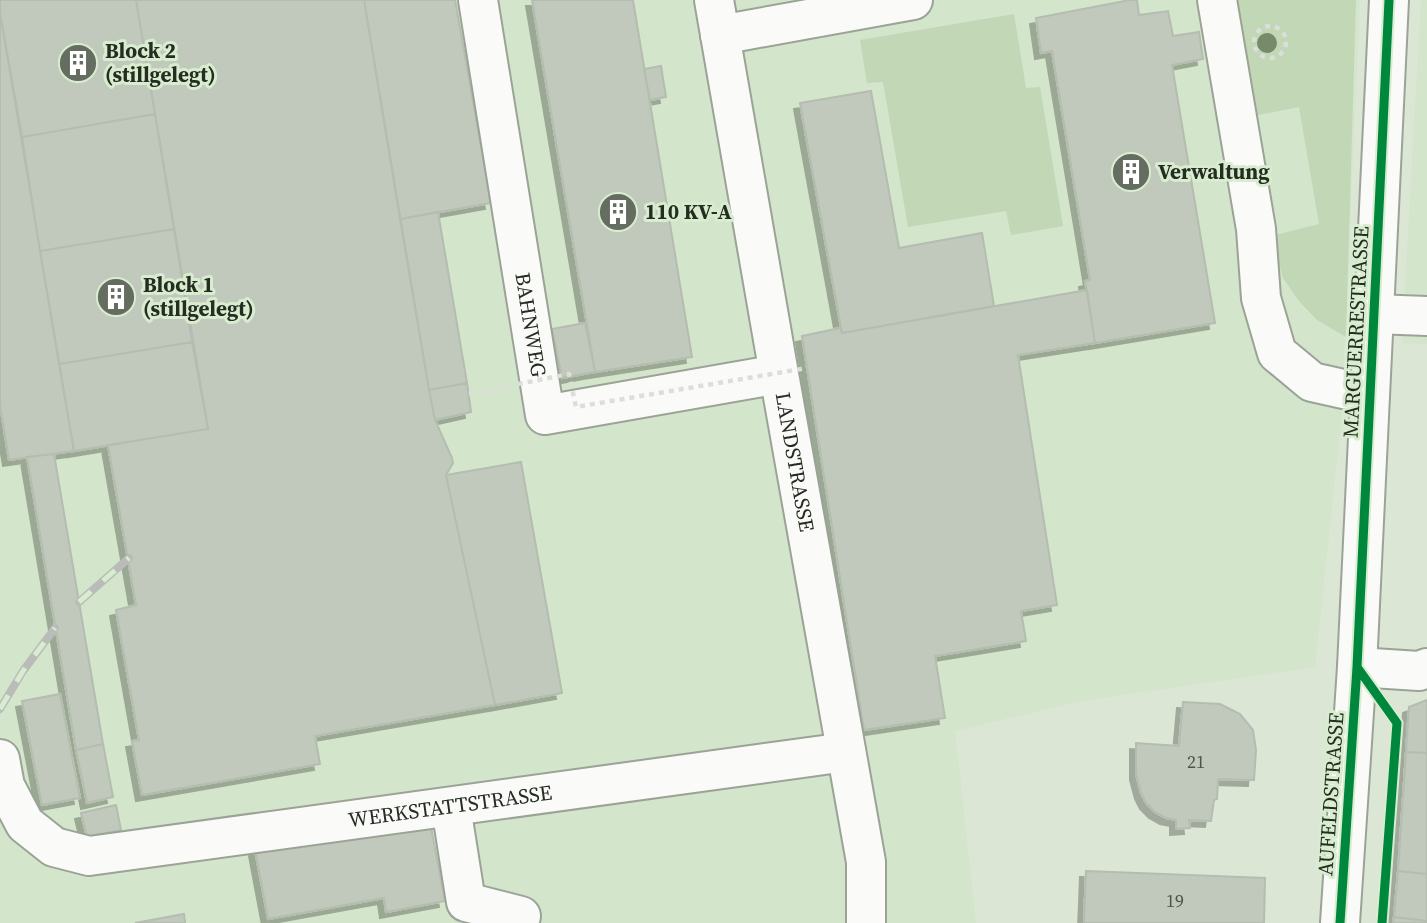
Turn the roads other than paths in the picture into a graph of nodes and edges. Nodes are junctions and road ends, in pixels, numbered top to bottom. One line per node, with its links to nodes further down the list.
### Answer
1 (478, 0): 9 (street, BAHNWEG)
2 (913, 0): 5 (street)
3 (1217, 0): 10 (street)
4 (1389, 0): 7 (street, MARGUERRESTRASSE)
5 (867, 4): 6 (street)
6 (717, 17): 9 (street, LANDSTRASSE)
7 (1374, 314): 8 (street); 10 (street, MARGUERRESTRASSE)
8 (1427, 316)
9 (793, 371): 13 (street, LANDSTRASSE)
10 (1370, 395): 11 (street, MARGUERRESTRASSE)
11 (1357, 667): 12 (street); 18 (street, AUFELDSTRASSE)
12 (1427, 668)
13 (846, 752): 15 (street, WERKSTATTSTRASSE); 17 (street, LANDSTRASSE)
14 (0, 759): 15 (street, WERKSTATTSTRASSE)
15 (451, 807): 16 (street)
16 (521, 916)
17 (866, 923)
18 (1340, 923)

